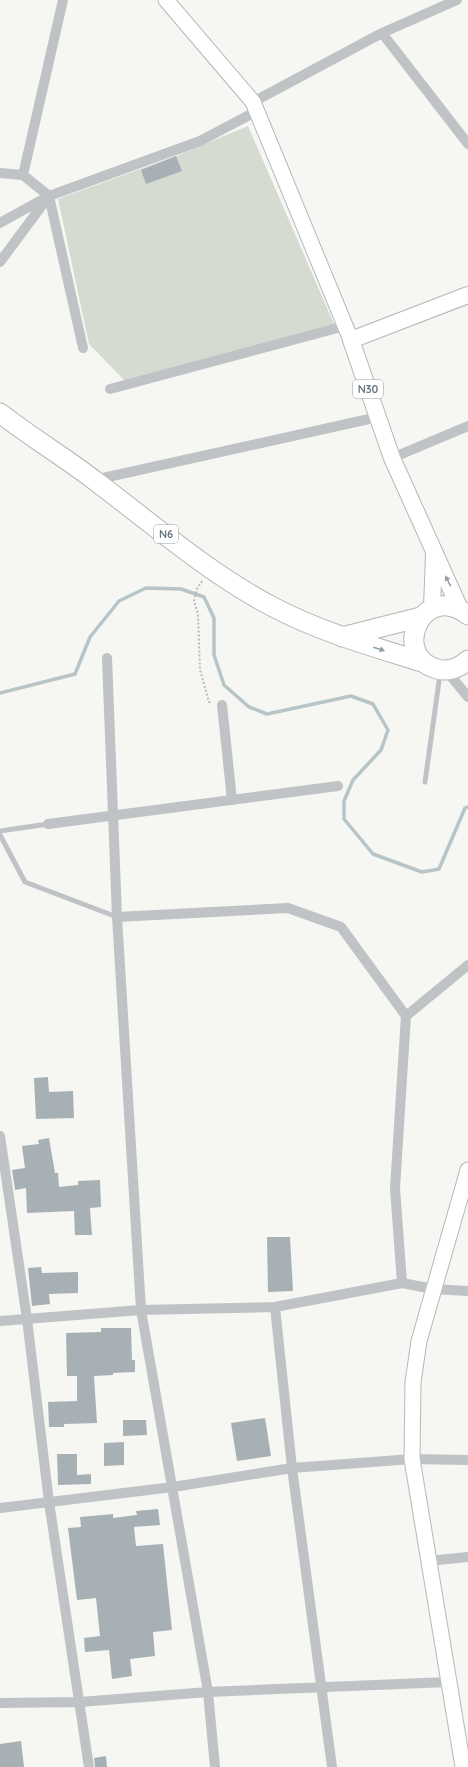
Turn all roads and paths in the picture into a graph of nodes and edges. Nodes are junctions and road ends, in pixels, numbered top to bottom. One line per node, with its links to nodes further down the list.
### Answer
1 (63, 0): 8 (street)
2 (166, 0): 5 (main road)
3 (457, 0): 4 (street)
4 (382, 33): 5 (street); 6 (street)
5 (255, 106): 9 (street); 13 (main road)
6 (468, 144)
7 (0, 173): 8 (street)
8 (23, 175): 9 (street)
9 (49, 196): 10 (street); 11 (street); 14 (street)
10 (0, 223)
11 (0, 262)
12 (468, 295): 13 (main road)
13 (348, 333): 15 (street); 17 (main road, N30)
14 (83, 348)
15 (110, 389)
16 (0, 413): 20 (highway, N6)
17 (378, 417): 19 (main road, N30); 20 (street)
18 (468, 426): 19 (street)
19 (392, 458): 21 (main road, N30)
20 (94, 480): 25 (highway, N6)
21 (434, 553): 23 (main road, N30, one-way to 21); 24 (main road, N30)
22 (197, 589): 29 (path)
23 (464, 612): 24 (highway)
24 (427, 613): 25 (highway); 27 (highway)
25 (342, 637): 27 (highway, N6, one-way to 27)
26 (107, 658): 33 (street)
27 (451, 668): 28 (street); 30 (lane)
28 (468, 697)
29 (222, 705): 32 (street)
30 (425, 782)
31 (338, 786): 32 (street)
32 (232, 800): 33 (street)
33 (114, 815): 34 (street); 37 (street)
34 (48, 824): 35 (lane)
35 (0, 830)
36 (0, 835): 37 (lane)
37 (117, 917): 39 (street); 46 (street)
38 (468, 965): 39 (street)
39 (406, 1016): 42 (street)
40 (0, 1136): 47 (street)
41 (468, 1170): 43 (main road)
42 (402, 1283): 43 (street); 45 (street)
43 (433, 1289): 44 (street); 49 (main road)
44 (468, 1291)
45 (275, 1307): 46 (street); 51 (street)
46 (141, 1310): 47 (street); 52 (street)
47 (27, 1319): 48 (street); 53 (street)
48 (0, 1321)
49 (412, 1459): 50 (street); 51 (street); 56 (main road)
50 (468, 1460)
51 (292, 1468): 52 (street); 58 (street)
52 (173, 1487): 53 (street); 59 (street)
53 (49, 1502): 54 (street); 60 (street)
54 (0, 1508)
55 (468, 1557): 56 (street)
56 (428, 1561): 57 (main road)
57 (448, 1682): 58 (street); 62 (main road)
58 (322, 1688): 59 (street); 65 (street)
59 (208, 1692): 60 (street); 64 (street)
60 (80, 1702): 61 (street); 63 (street)
61 (0, 1703)
62 (463, 1744): 66 (main road)
63 (89, 1767)
64 (215, 1767)
65 (332, 1767)
66 (463, 1767)

